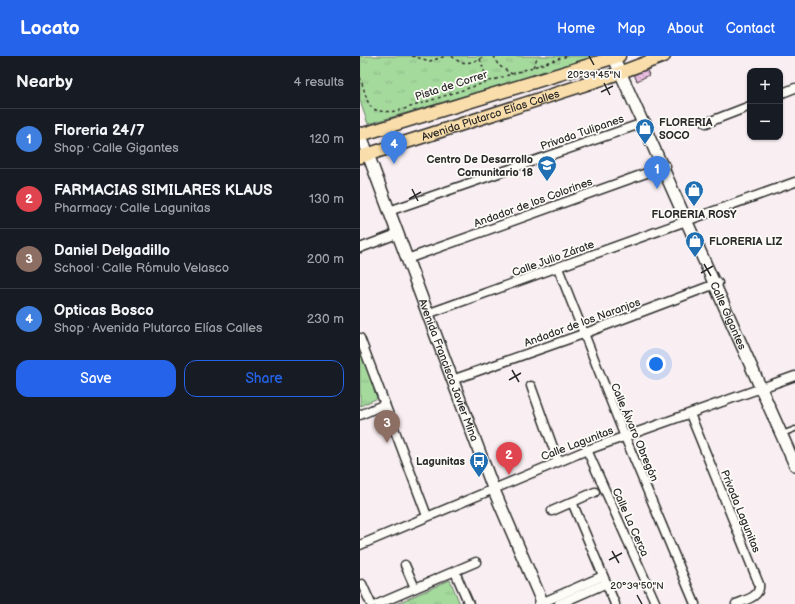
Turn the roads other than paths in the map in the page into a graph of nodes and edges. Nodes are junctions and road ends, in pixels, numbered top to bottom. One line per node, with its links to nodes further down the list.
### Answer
1 (664, 56): 3 (main road, Avenida Plutarco Elías Calles)
2 (615, 57): 3 (main road, Calle Gigantes); 9 (main road, Avenida Plutarco Elías Calles)
3 (620, 72): 7 (main road, Calle Gigantes); 10 (main road, Avenida Plutarco Elías Calles)
4 (795, 88): 5 (street)
5 (783, 93)
6 (747, 107): 8 (street)
7 (644, 122): 11 (main road, Calle Gigantes); 13 (street, Privada Tulipanes)
8 (706, 123)
9 (360, 134): 10 (main road, Avenida Francisco Javier Mina)
10 (364, 155): 13 (main road, Avenida Francisco Javier Mina)
11 (664, 167): 14 (main road, Calle Gigantes); 17 (street, Andador de los Colorines)
12 (795, 182): 14 (street, Calle Julio Zárate)
13 (389, 211): 15 (main road, Avenida Francisco Javier Mina)
14 (686, 222): 18 (street, Calle Julio Zárate); 19 (main road, Calle Gigantes)
15 (398, 234): 16 (street); 17 (main road, Avenida Francisco Javier Mina)
16 (360, 248)
17 (407, 259): 20 (main road, Avenida Francisco Javier Mina)
18 (558, 268): 20 (street, Calle Julio Zárate); 21 (street, Calle Álvaro Obregón)
19 (716, 284): 21 (street, Andador de los Naranjos); 26 (main road, Calle Gigantes)
20 (427, 314): 24 (main road, Avenida Francisco Javier Mina)
21 (583, 334): 24 (street, Andador de los Naranjos); 32 (street, Calle Álvaro Obregón)
22 (360, 338): 27 (street)
23 (795, 376): 26 (street, Calle Lagunitas)
24 (452, 380): 36 (main road, Avenida Francisco Javier Mina)
25 (530, 386): 34 (street)
26 (761, 388): 28 (street, Calle Lagunitas); 31 (main road, Calle Gigantes)
27 (385, 404): 29 (street); 40 (street)
28 (690, 414): 32 (street, Calle Lagunitas); 56 (street, Privada Lagunitas)
29 (360, 415)
30 (795, 429): 31 (lane)
31 (782, 434): 35 (main road, Calle Gigantes)
32 (625, 437): 33 (street, Calle Lagunitas); 55 (street, Calle Álvaro Obregón)
33 (586, 450): 34 (street, Calle Lagunitas); 54 (street, Calle La Cerca)
34 (558, 461): 36 (street, Calle Lagunitas)
35 (795, 465)
36 (493, 488): 40 (street, Calle Lagunitas); 51 (main road, Avenida Francisco Javier Mina)
37 (595, 492): 38 (street)
38 (572, 502): 39 (street); 45 (street)
39 (552, 511)
40 (427, 516): 41 (street, Calle Lagunitas)
41 (360, 545)
42 (476, 562): 44 (street)
43 (405, 564): 47 (street)
44 (455, 572): 47 (street); 50 (street)
45 (605, 580): 51 (street); 52 (street); 53 (street)
46 (362, 584): 48 (street)
47 (415, 588): 49 (street)
48 (371, 604)
49 (378, 604)
50 (469, 604)
51 (541, 604)
52 (559, 604)
53 (615, 604)
54 (656, 604)
55 (695, 604)
56 (736, 604)

